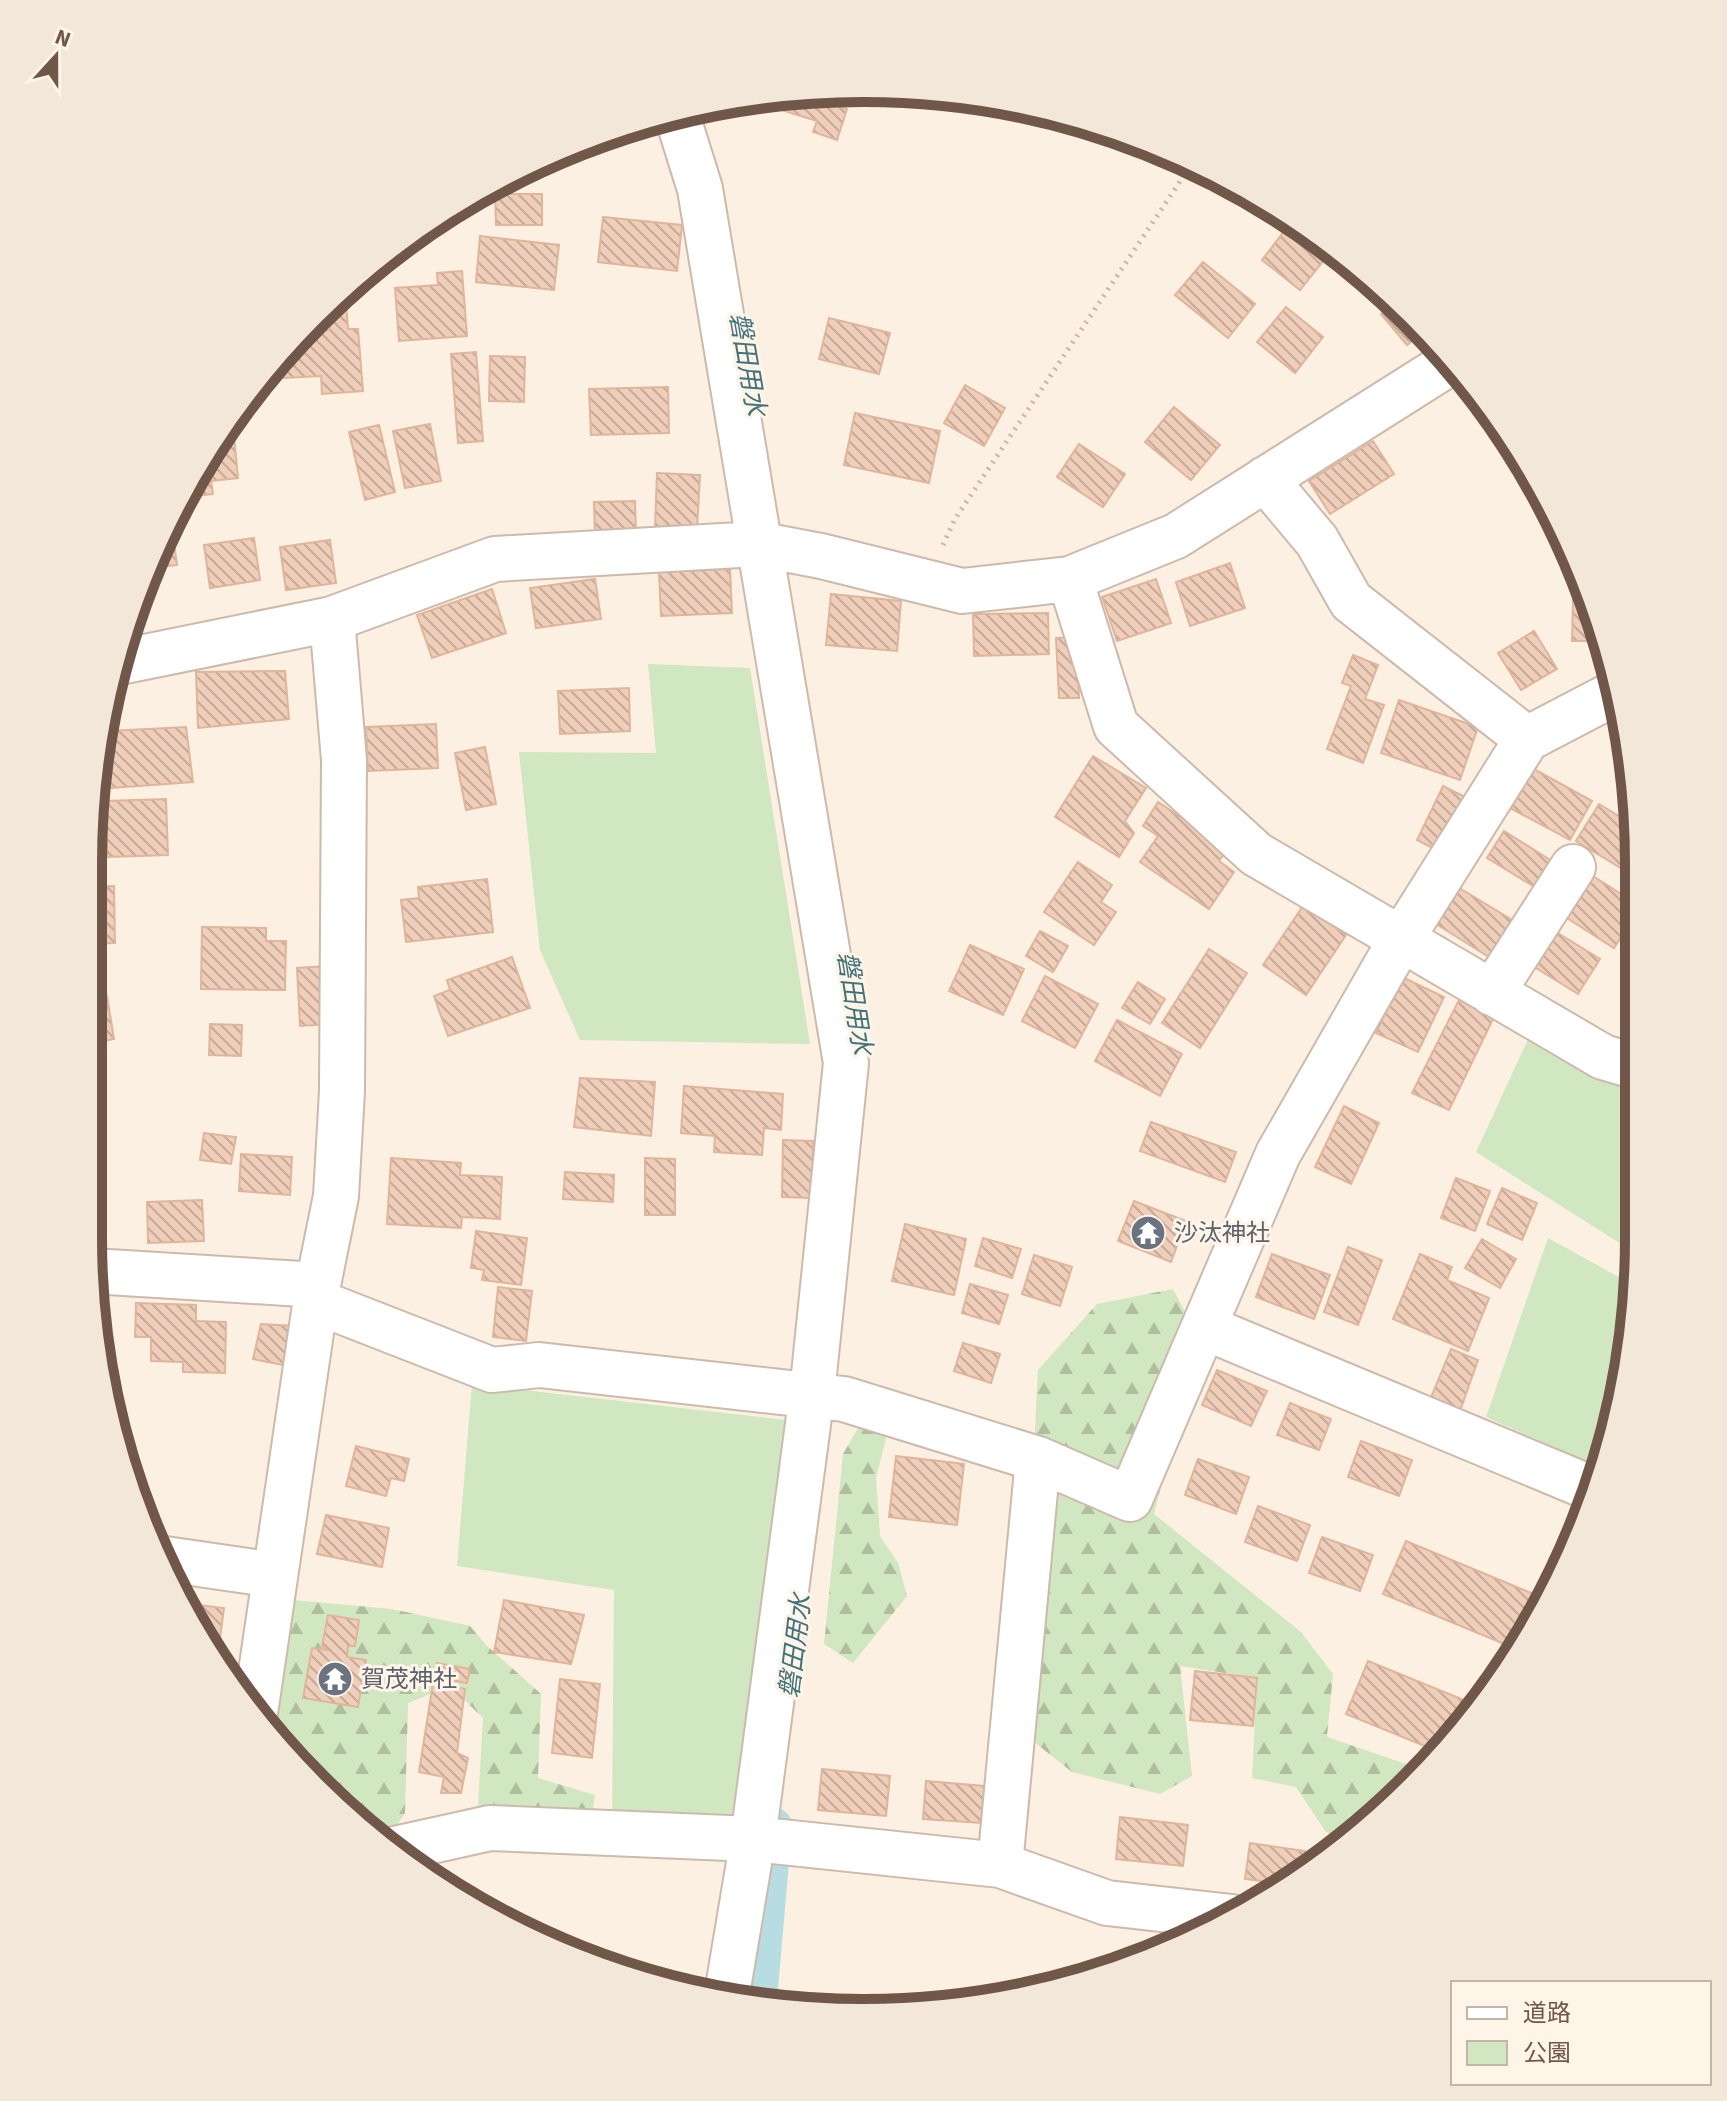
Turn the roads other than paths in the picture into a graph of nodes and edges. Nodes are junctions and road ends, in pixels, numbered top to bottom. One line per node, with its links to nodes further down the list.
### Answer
1 (680, 125): 4 (street)
2 (1442, 368): 3 (street)
3 (1265, 479): 5 (street); 9 (street)
4 (757, 544): 5 (street); 6 (street); 17 (street)
5 (1070, 579): 11 (street)
6 (332, 619): 7 (street); 15 (street)
7 (130, 660)
8 (1606, 698): 9 (street)
9 (1527, 739): 11 (street)
10 (1573, 867): 12 (street)
11 (1400, 941): 12 (street); 16 (street)
12 (1492, 993): 13 (street)
13 (1625, 1063)
14 (103, 1272): 15 (street)
15 (317, 1293): 17 (street); 21 (street)
16 (1204, 1327): 18 (street); 19 (street)
17 (824, 1396): 18 (street); 23 (street)
18 (1038, 1459): 25 (street)
19 (1584, 1485)
20 (175, 1560): 21 (street)
21 (275, 1575): 22 (street)
22 (257, 1698)
23 (753, 1839): 24 (street); 25 (street); 27 (street)
24 (406, 1847)
25 (1000, 1865): 26 (street)
26 (1210, 1915)
27 (728, 1986)

